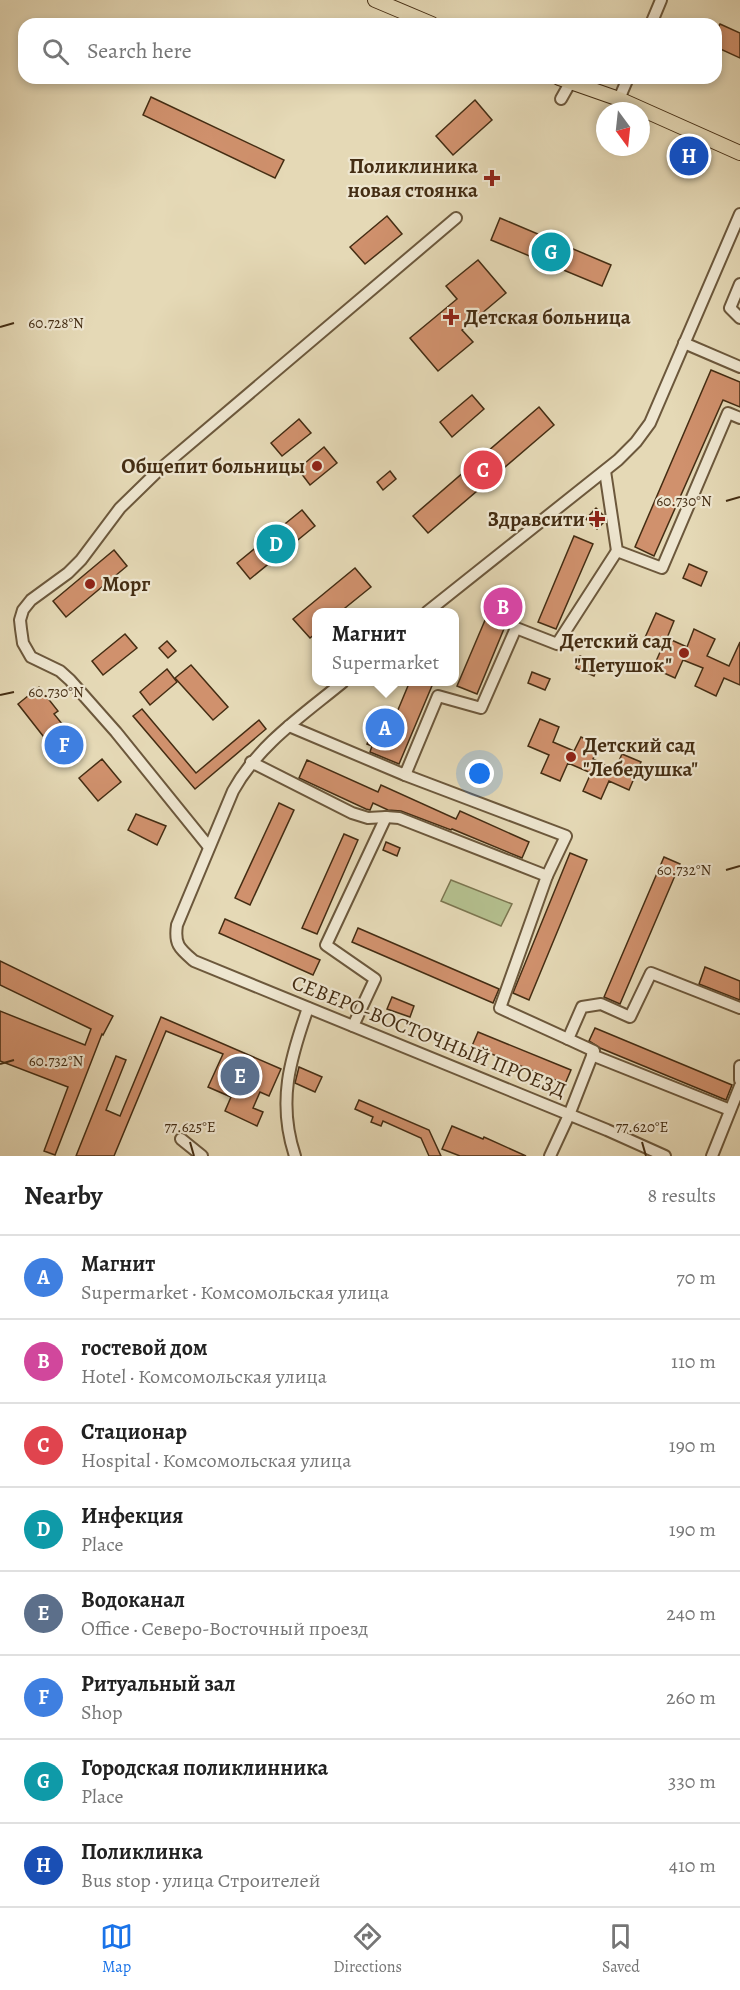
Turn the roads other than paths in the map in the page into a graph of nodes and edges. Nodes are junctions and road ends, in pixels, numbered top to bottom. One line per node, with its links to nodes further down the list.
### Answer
1 (375, 0): 3 (main road)
2 (661, 0): 4 (street)
3 (418, 18)
4 (654, 18)
5 (564, 84): 8 (street)
6 (576, 84): 9 (main road)
7 (625, 84): 9 (street)
8 (561, 99)
9 (619, 99): 10 (main road)
10 (740, 153)
11 (740, 213): 15 (street)
12 (456, 218): 26 (street)
13 (740, 284): 14 (street)
14 (740, 318)
15 (684, 344): 16 (street); 18 (street)
16 (740, 367)
17 (740, 418): 19 (street)
18 (605, 471): 19 (street); 20 (street)
19 (617, 551): 24 (street)
20 (432, 608)
21 (337, 686): 22 (street)
22 (289, 726): 23 (street); 24 (street)
23 (251, 762): 25 (street); 26 (street)
24 (405, 775): 27 (street)
25 (386, 817): 27 (street); 30 (street)
26 (209, 848): 28 (street, СЕВЕРО-ВОСТОЧНЫЙ ПРОЕЗД)
27 (547, 876): 31 (street)
28 (308, 1008): 30 (street, СЕВЕРО-ВОСТОЧНЫЙ ПРОЕЗД); 40 (street)
29 (740, 1008): 31 (street)
30 (353, 1026): 37 (street, СЕВЕРО-ВОСТОЧНЫЙ ПРОЕЗД)
31 (568, 1039): 32 (street)
32 (592, 1055): 36 (street); 37 (street)
33 (740, 1066): 34 (street)
34 (740, 1080)
35 (740, 1086): 36 (street)
36 (735, 1105): 43 (street)
37 (569, 1115): 41 (street); 42 (street, СЕВЕРО-ВОСТОЧНЫЙ ПРОЕЗД)
38 (181, 1139): 39 (street)
39 (202, 1156)
40 (294, 1156)
41 (550, 1156)
42 (664, 1156)
43 (712, 1156)

